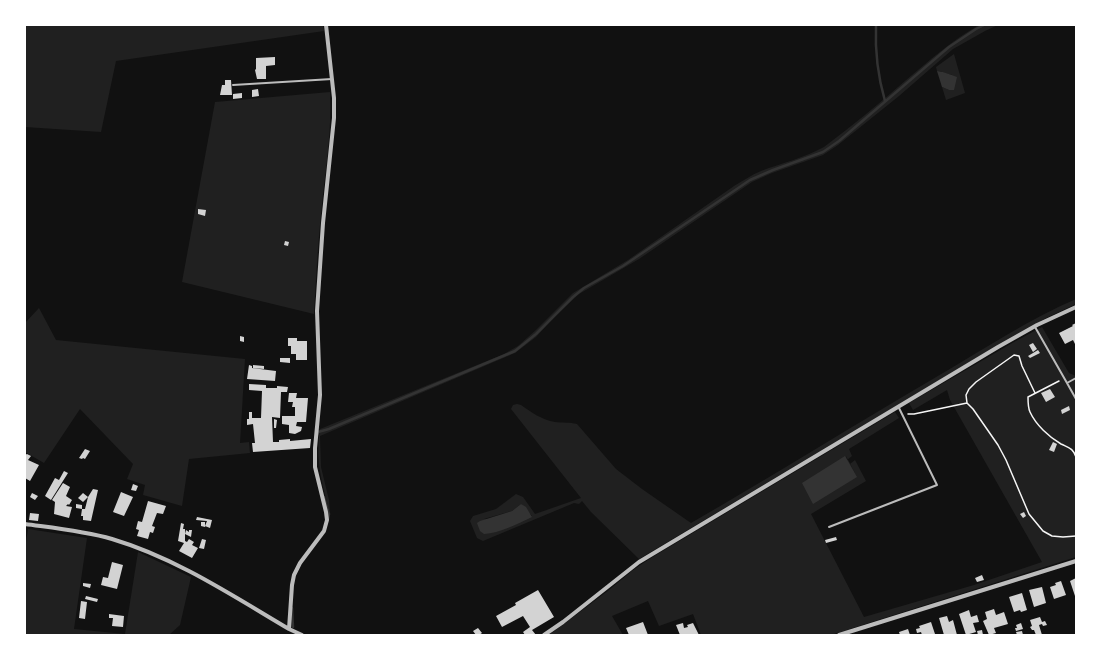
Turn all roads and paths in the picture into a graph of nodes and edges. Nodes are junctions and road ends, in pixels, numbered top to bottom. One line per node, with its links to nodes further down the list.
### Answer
1 (326, 25): 2 (street)
2 (332, 79): 3 (lane); 19 (street)
3 (233, 85)
4 (1076, 307): 5 (street)
5 (1035, 327): 6 (lane); 12 (street)
6 (1064, 378): 8 (lane); 9 (path)
7 (1076, 378): 8 (lane)
8 (1067, 382): 10 (lane)
9 (1035, 393): 11 (path); 14 (path)
10 (1076, 399)
11 (967, 403): 13 (path); 17 (path)
12 (898, 407): 13 (lane); 21 (street)
13 (901, 413): 16 (lane)
14 (1076, 457)
15 (25, 524): 19 (street)
16 (830, 527)
17 (1076, 536)
18 (1076, 561): 22 (street)
19 (289, 629): 20 (street)
20 (302, 635)
21 (544, 635)
22 (839, 635)

